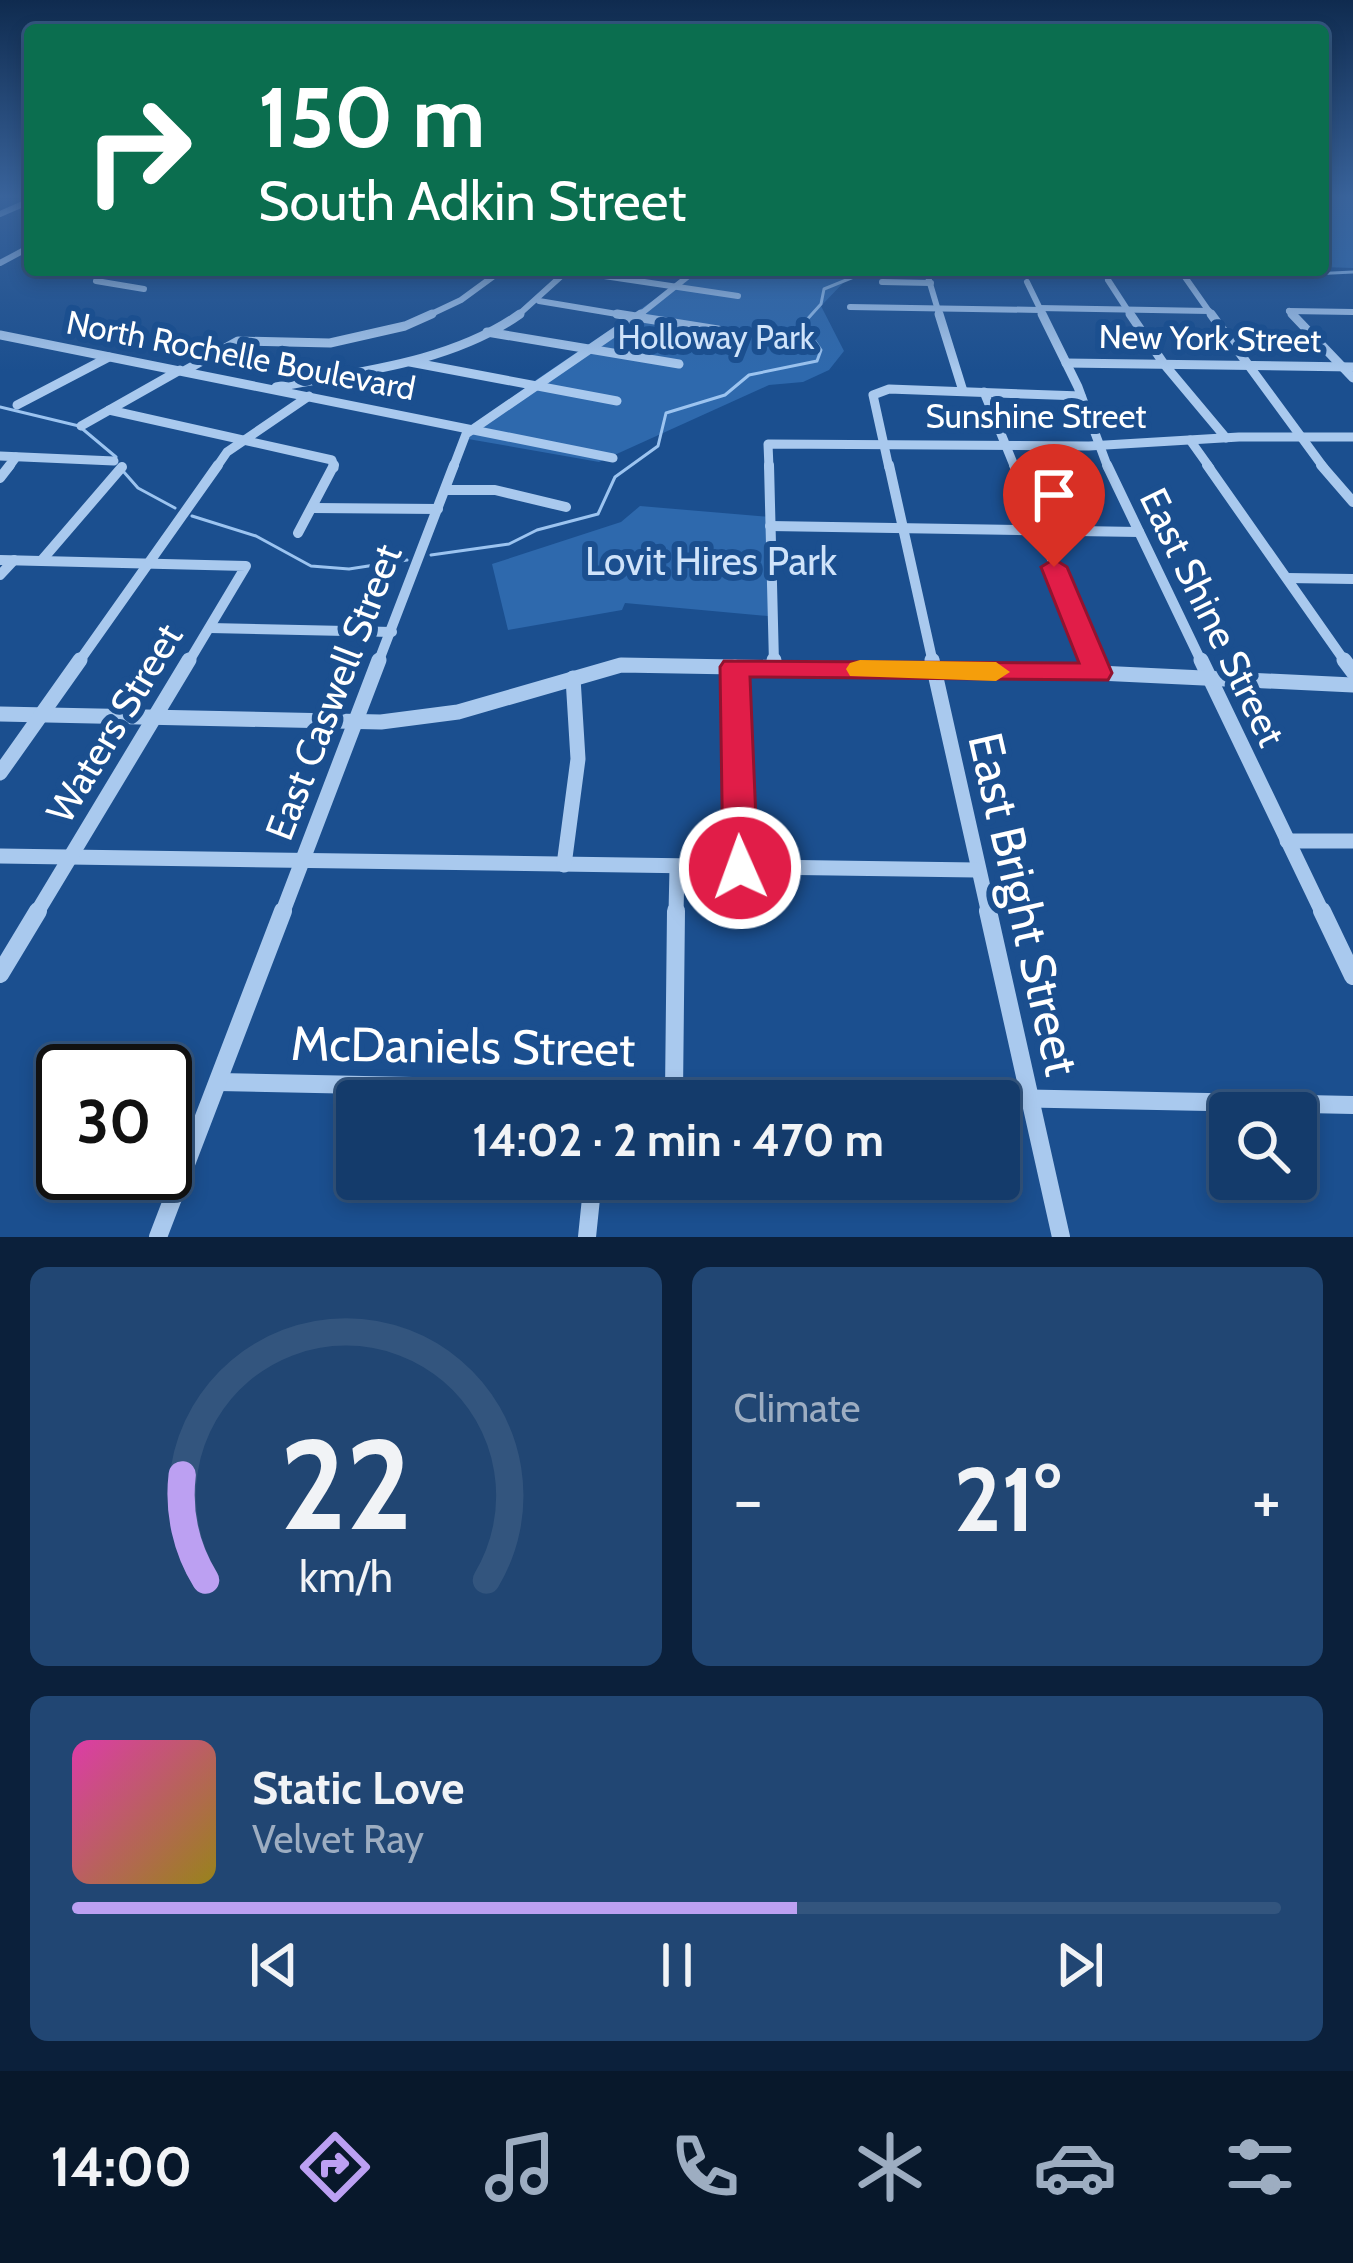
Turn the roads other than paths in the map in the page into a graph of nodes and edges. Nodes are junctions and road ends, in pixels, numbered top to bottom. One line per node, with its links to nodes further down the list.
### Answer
1 (98, 276): 13 (street)
2 (494, 276): 34 (street)
3 (561, 276): 15 (street)
4 (606, 276): 12 (street)
5 (690, 276): 12 (street)
6 (928, 276): 10 (street)
7 (1184, 276): 20 (street)
8 (1108, 280): 19 (street)
9 (882, 282): 10 (street)
10 (931, 283): 17 (street)
11 (1027, 283): 18 (street, East Shine Street)
12 (679, 287): 14 (street); 22 (street)
13 (144, 289)
14 (738, 296)
15 (538, 301): 22 (street); 24 (street)
16 (850, 307): 17 (street)
17 (939, 309): 18 (street); 38 (street)
18 (1040, 309): 19 (street); 29 (street, East Shine Street)
19 (1128, 310): 20 (street); 31 (street)
20 (1209, 311): 32 (street)
21 (1353, 312): 33 (street)
22 (636, 316): 23 (street); 26 (street)
23 (718, 330)
24 (486, 332): 26 (street); 28 (street)
25 (0, 335): 27 (street, North Rochelle Boulevard)
26 (588, 349): 30 (street); 36 (street)
27 (110, 357): 34 (street, North Rochelle Boulevard); 43 (street)
28 (409, 362): 36 (street); 37 (street)
29 (1066, 363): 31 (street, New York Street); 40 (street, East Shine Street)
30 (679, 364)
31 (1164, 364): 32 (street, New York Street); 49 (street)
32 (1247, 365): 33 (street, New York Street); 47 (street)
33 (1347, 366): 35 (street)
34 (182, 371): 37 (street, North Rochelle Boulevard); 44 (street)
35 (1353, 378)
36 (534, 386): 42 (street); 46 (street)
37 (268, 388): 41 (street, North Rochelle Boulevard)
38 (963, 391): 39 (street); 52 (street, East Bright Street)
39 (985, 392): 40 (street); 53 (street)
40 (1081, 395): 54 (street, East Shine Street)
41 (309, 396): 46 (street, North Rochelle Boulevard); 50 (street)
42 (616, 401)
43 (17, 405)
44 (109, 410): 45 (street); 50 (street)
45 (81, 426)
46 (471, 429): 57 (street, North Rochelle Boulevard); 59 (street, East Caswell Street)
47 (1297, 437): 48 (street, Sunshine Street); 49 (street, Sunshine Street); 60 (street)
48 (1353, 437)
49 (1226, 438): 51 (street, Sunshine Street)
50 (244, 440): 62 (street); 71 (street)
51 (1190, 440): 54 (street, Sunshine Street); 73 (street)
52 (883, 442): 53 (street, Sunshine Street); 64 (street, Sunshine Street); 65 (street, East Bright Street)
53 (1003, 445): 54 (street, Sunshine Street); 66 (street)
54 (1098, 446): 67 (street, East Shine Street)
55 (0, 456): 56 (street)
56 (16, 457): 58 (street); 70 (street)
57 (614, 458)
58 (0, 478)
59 (445, 490): 61 (street); 63 (street, East Caswell Street)
60 (1353, 502)
61 (566, 507)
62 (313, 508): 63 (street); 68 (street)
63 (438, 509): 76 (street, East Caswell Street)
64 (770, 526): 65 (street); 78 (street)
65 (901, 528): 66 (street); 79 (street, East Bright Street)
66 (1040, 531): 67 (street); 81 (street)
67 (1139, 532): 82 (street, East Shine Street)
68 (298, 533)
69 (7, 560): 70 (street); 72 (street)
70 (42, 560): 71 (street)
71 (150, 562): 75 (street, Waters Street); 86 (street)
72 (0, 575)
73 (1287, 578): 74 (street); 80 (street)
74 (1353, 579)
75 (210, 628): 76 (street); 87 (street, Waters Street)
76 (392, 632): 88 (street, East Caswell Street)
77 (735, 667): 78 (street); 83 (street); 97 (street)
78 (774, 668): 79 (street)
79 (931, 671): 81 (street); 98 (street, East Bright Street)
80 (1353, 672)
81 (1098, 673): 82 (street)
82 (1209, 677): 84 (street); 90 (street, East Shine Street)
83 (573, 678): 88 (street); 95 (street)
84 (1353, 685)
85 (0, 714): 86 (street)
86 (40, 715): 87 (street); 89 (street)
87 (157, 718): 88 (street); 93 (street, Waters Street)
88 (358, 722): 94 (street, East Caswell Street)
89 (0, 773)
90 (1287, 841): 91 (street); 100 (street, East Shine Street)
91 (1353, 842)
92 (0, 856): 93 (street)
93 (72, 857): 94 (street); 99 (street, Waters Street)
94 (304, 860): 95 (street); 102 (street, East Caswell Street)
95 (564, 865): 96 (street)
96 (677, 867): 97 (street); 101 (street)
97 (740, 868): 98 (street)
98 (976, 870): 105 (street, East Bright Street)
99 (0, 974)
100 (1353, 976)
101 (674, 1080)
102 (219, 1082): 103 (street, McDaniels Street); 108 (street, East Caswell Street)
103 (336, 1086)
104 (1020, 1099): 105 (street, McDaniels Street)
105 (1029, 1099): 106 (street, McDaniels Street); 110 (street, East Bright Street)
106 (1353, 1105)
107 (590, 1200): 109 (street)
108 (158, 1237)
109 (587, 1237)
110 (1060, 1237)

